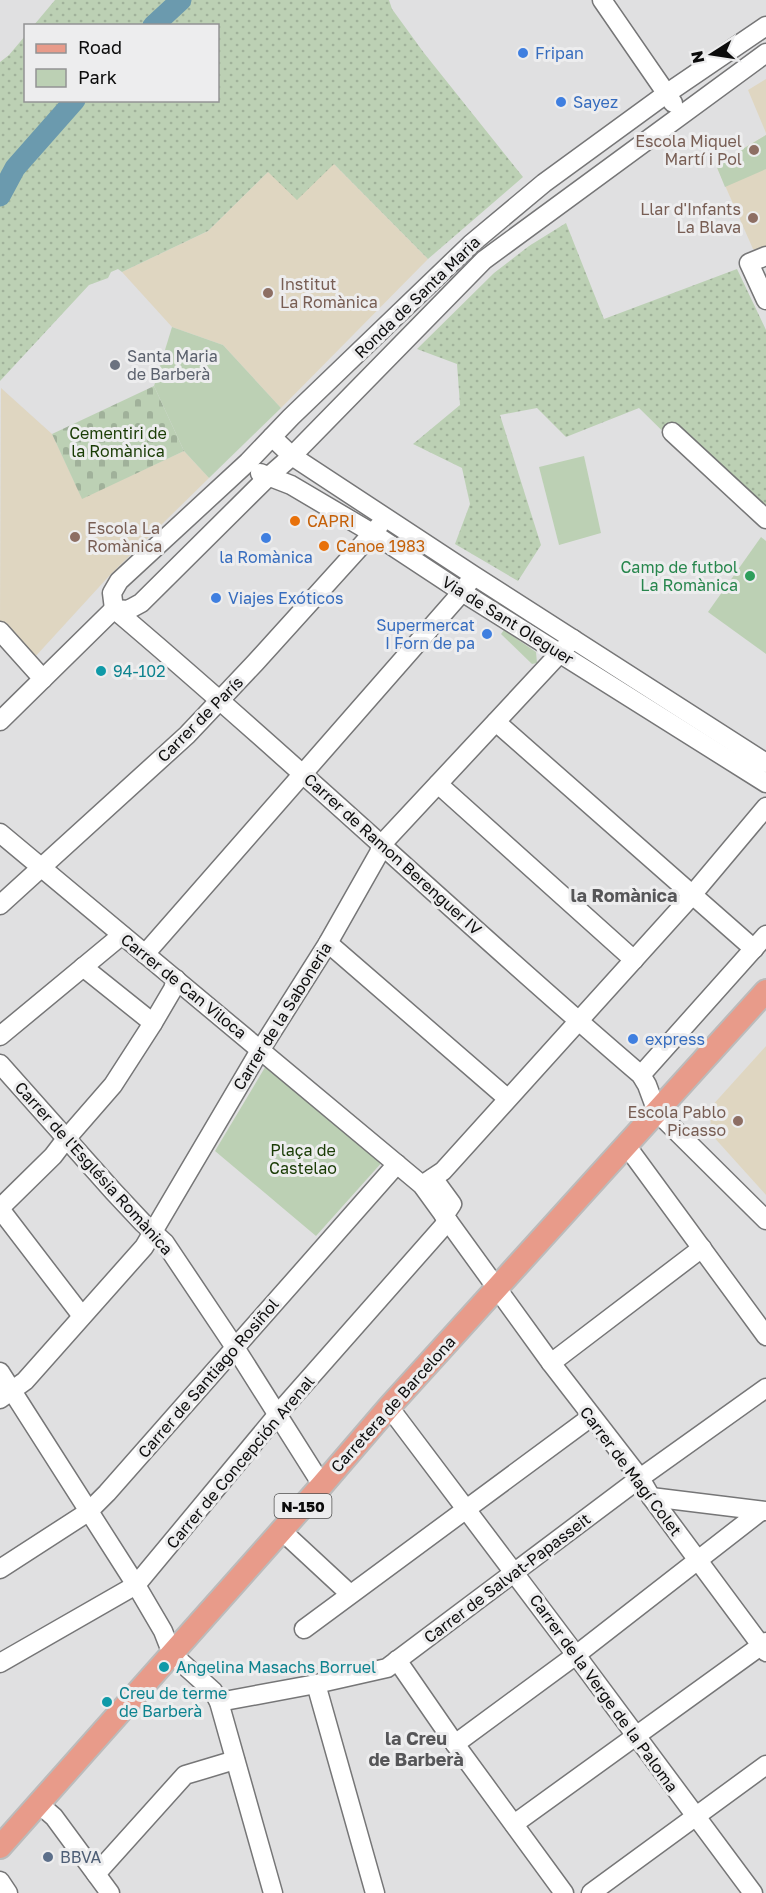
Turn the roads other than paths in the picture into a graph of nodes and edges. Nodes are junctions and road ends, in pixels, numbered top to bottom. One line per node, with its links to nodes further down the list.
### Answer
1 (602, 0): 4 (street)
2 (766, 26): 4 (street, Ronda de Santa Maria)
3 (766, 53): 5 (street, Ronda de Santa Maria)
4 (666, 94): 5 (street); 9 (street, Ronda de Santa Maria)
5 (681, 115): 10 (street, Ronda de Santa Maria)
6 (766, 256): 7 (street)
7 (766, 300)
8 (672, 432): 14 (street)
9 (272, 437): 10 (street, Via de Sant Oleguer); 11 (street, Ronda de Santa Maria)
10 (292, 456): 12 (street, Ronda de Santa Maria); 13 (street, Via de Sant Oleguer)
11 (248, 462): 12 (street, Via de Sant Oleguer); 18 (street, Ronda de Santa Maria)
12 (268, 477): 15 (street, Via de Sant Oleguer); 18 (street, Ronda de Santa Maria)
13 (386, 518): 15 (street, Carrer de París); 16 (street, Via de Sant Oleguer)
14 (766, 519)
15 (374, 534): 17 (street, Via de Sant Oleguer); 23 (street, Carrer de París)
16 (473, 575): 17 (street); 20 (street, Via de Sant Oleguer)
17 (462, 592): 21 (street, Via de Sant Oleguer); 27 (street)
18 (114, 609): 22 (street); 23 (street, Carrer de Ramon Berenguer IV)
19 (0, 631): 22 (street)
20 (573, 639): 21 (street, Carrer de la Saboneria); 26 (street, Via de Sant Oleguer)
21 (560, 653): 25 (street, Carrer de la Saboneria); 28 (street, Via de Sant Oleguer)
22 (43, 679): 24 (street)
23 (221, 700): 27 (street, Carrer de Ramon Berenguer IV); 33 (street, Carrer de París)
24 (0, 721)
25 (496, 722): 29 (street, Carrer de la Saboneria); 34 (street)
26 (766, 763)
27 (303, 773): 32 (street, Carrer de Ramon Berenguer IV); 39 (street)
28 (766, 783)
29 (438, 784): 32 (street, Carrer de la Saboneria); 40 (street)
30 (766, 807): 34 (street)
31 (0, 833): 33 (street, Carrer de Can Viloca)
32 (381, 845): 38 (street, Carrer de la Saboneria); 44 (street, Carrer de Ramon Berenguer IV)
33 (41, 868): 35 (street, Carrer de París); 36 (street, Carrer de Can Viloca)
34 (692, 893): 37 (street); 40 (street)
35 (0, 905)
36 (122, 935): 39 (street, Carrer de Can Viloca); 41 (street)
37 (760, 942): 49 (street)
38 (328, 943): 47 (street, Carrer de la Saboneria); 50 (street)
39 (145, 954): 42 (street, Carrer de Can Viloca)
40 (634, 960): 44 (street)
41 (83, 967): 45 (street); 46 (street)
42 (176, 979): 45 (street); 47 (street, Carrer de Can Viloca)
43 (766, 991): 51 (main road, Carretera de Barcelona / N-150)
44 (578, 1021): 49 (street, Carrer de Ramon Berenguer IV); 50 (street)
45 (153, 1023): 52 (street)
46 (0, 1036)
47 (261, 1049): 54 (street, Carrer de Can Viloca); 59 (street, Carrer de la Saboneria)
48 (0, 1064): 52 (street, Carrer de l'Església Romànica)
49 (641, 1075): 51 (street, Carrer de Ramon Berenguer IV)
50 (507, 1098): 55 (street)
51 (657, 1112): 53 (main road, Carretera de Barcelona / N-150); 58 (street)
52 (66, 1139): 56 (street); 59 (street, Carrer de l'Església Romànica)
53 (626, 1144): 60 (street); 61 (main road, Carretera de Barcelona / N-150)
54 (397, 1164): 55 (street, Carrer de Can Viloca); 64 (street, Carrer de Santiago Rosiñol)
55 (427, 1182): 57 (street, Carrer de Can Viloca)
56 (0, 1208): 62 (street)
57 (446, 1218): 61 (street, Carrer de Can Viloca); 70 (street, Carrer de Concepción Arenal)
58 (766, 1220)
59 (153, 1231): 62 (street, Carrer de la Saboneria); 64 (street, Carrer de l'Església Romànica)
60 (702, 1248): 63 (street); 65 (street)
61 (496, 1289): 65 (street, Carrer de Magí Colet); 69 (main road, Carretera de Barcelona / N-150)
62 (82, 1316): 68 (street, Carrer de la Saboneria)
63 (766, 1336)
64 (236, 1348): 70 (street, Carrer de l'Església Romànica); 77 (street, Carrer de Santiago Rosiñol)
65 (551, 1363): 71 (street, Carrer de Magí Colet)
66 (0, 1372): 68 (street)
67 (766, 1388): 72 (street, Carrer de Salvat-Papasseit)
68 (6, 1395): 77 (street)
69 (389, 1407): 73 (main road, Carretera de Barcelona / N-150); 75 (street, Carrer de la Verge de la Paloma)
70 (277, 1416): 73 (street, Carrer de l'Església Romànica); 82 (street, Carrer de Concepción Arenal)
71 (591, 1417): 72 (street, Carrer de Magí Colet); 75 (street)
72 (640, 1478): 74 (street, Carrer de Magí Colet); 81 (street, Carrer de Salvat-Papasseit)
73 (322, 1485): 78 (main road, Carretera de Barcelona / N-150)
74 (651, 1497): 76 (street); 79 (street, Carrer de Magí Colet)
75 (466, 1508): 81 (street, Carrer de la Verge de la Paloma); 83 (street)
76 (764, 1511): 79 (street)
77 (88, 1512): 80 (street, Carrer de Santiago Rosiñol); 82 (street)
78 (282, 1531): 83 (street); 86 (main road, Carretera de Barcelona / N-150)
79 (698, 1561): 85 (street, Carrer de Magí Colet); 87 (street)
80 (0, 1569)
81 (515, 1573): 87 (street, Carrer de la Verge de la Paloma); 89 (street, Carrer de Salvat-Papasseit)
82 (136, 1585): 86 (street); 88 (street, Carrer de Concepción Arenal)
83 (350, 1594): 84 (street)
84 (304, 1629)
85 (765, 1647): 92 (street)
86 (172, 1654): 91 (street); 96 (main road, Carretera de Barcelona / N-150)
87 (576, 1655): 92 (street, Carrer de la Verge de la Paloma); 93 (street)
88 (3, 1656)
89 (397, 1660): 90 (street, Carrer de Salvat-Papasseit); 93 (street)
90 (316, 1684): 91 (street, Carrer de Salvat-Papasseit); 105 (street)
91 (219, 1702): 94 (street)
92 (635, 1735): 97 (street, Carrer de la Verge de la Paloma); 98 (street)
93 (455, 1744): 98 (street)
94 (235, 1760): 100 (street); 104 (street)
95 (766, 1765): 97 (street)
96 (38, 1803): 99 (main road, Carretera de Barcelona / N-150); 100 (street)
97 (695, 1817): 107 (street); 108 (street, Carrer de la Verge de la Paloma)
98 (514, 1824): 106 (street)
99 (0, 1847)
100 (96, 1874): 103 (street)
101 (0, 1881): 102 (street)
102 (8, 1893)
103 (110, 1893)
104 (273, 1893)
105 (375, 1893)
106 (564, 1893)
107 (591, 1893)
108 (753, 1893)

